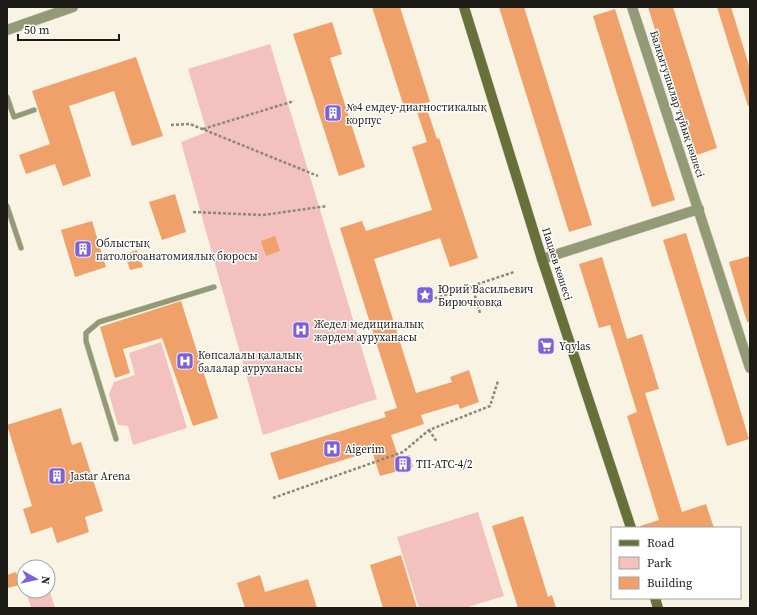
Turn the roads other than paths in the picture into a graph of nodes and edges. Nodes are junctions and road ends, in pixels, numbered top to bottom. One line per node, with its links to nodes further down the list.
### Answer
1 (73, 7): 4 (street)
2 (464, 7): 10 (main road, Пацаев көшесі)
3 (632, 7): 8 (street, Балқытушылар тұйық көшесі)
4 (7, 30)
5 (7, 97): 6 (lane)
6 (34, 110)
7 (7, 206): 9 (lane)
8 (699, 209): 10 (street); 12 (street, Балқытушылар тұйық көшесі)
9 (21, 248)
10 (542, 259): 14 (main road, Пацаев көшесі)
11 (214, 287): 13 (lane)
12 (750, 368)
13 (116, 439)
14 (631, 527)

